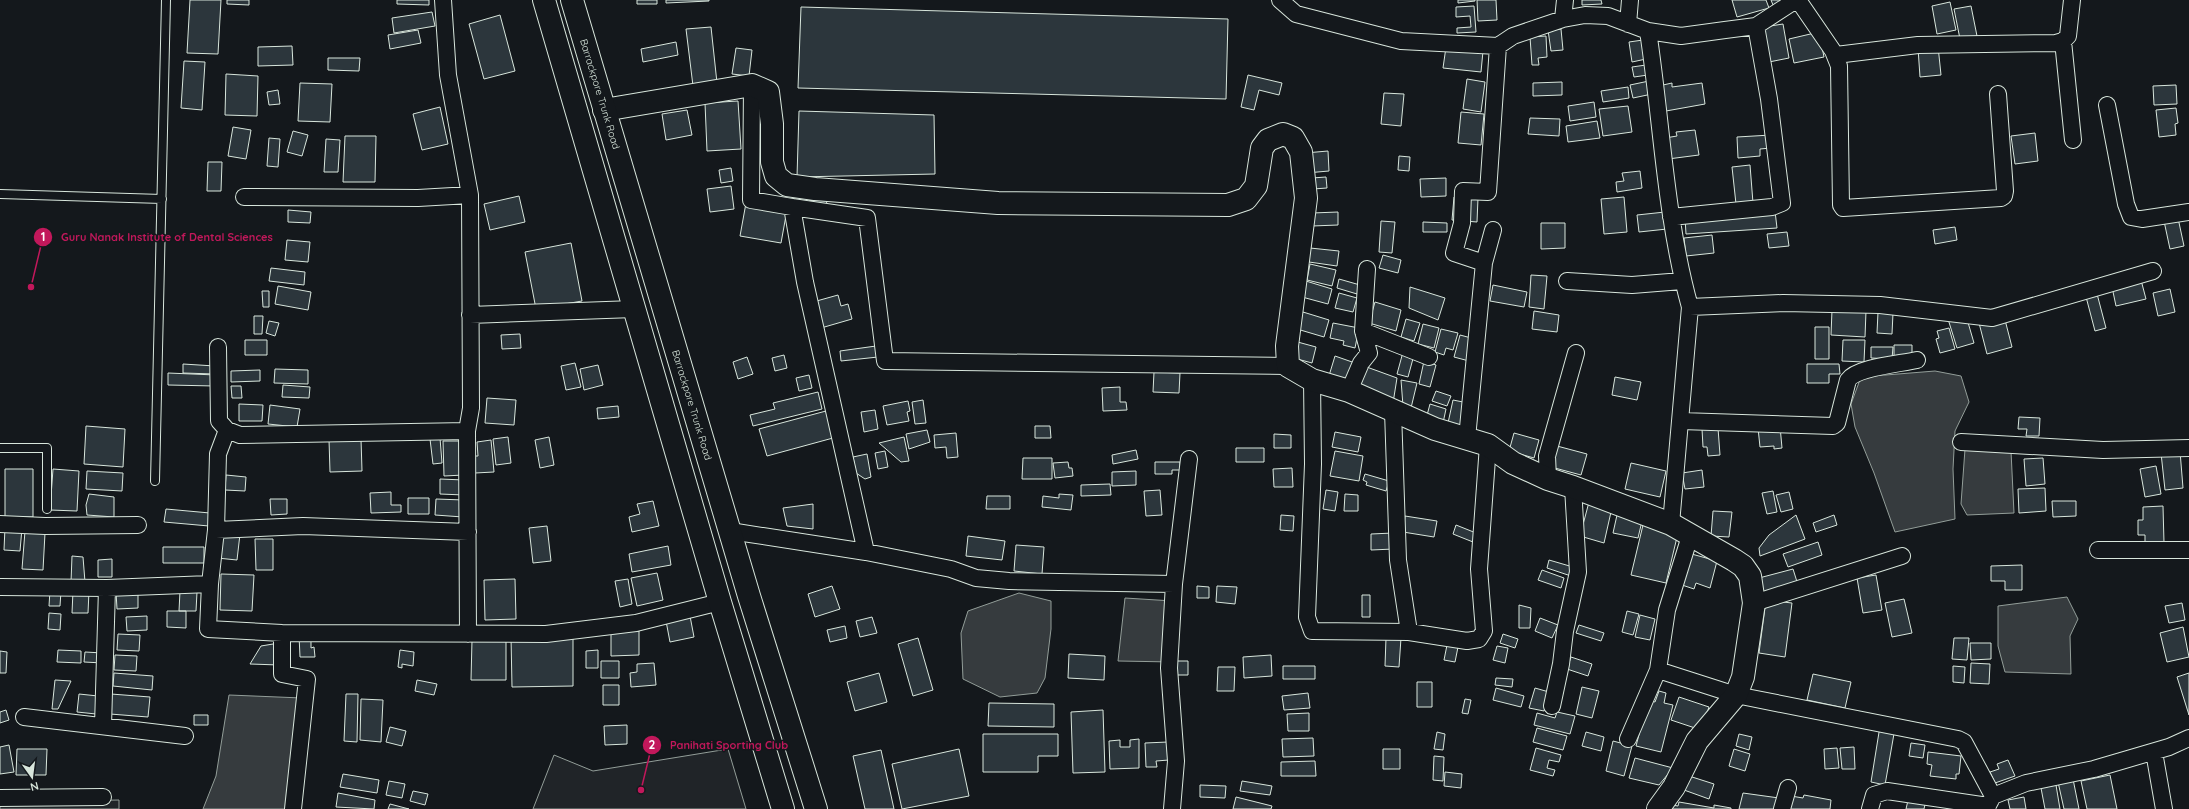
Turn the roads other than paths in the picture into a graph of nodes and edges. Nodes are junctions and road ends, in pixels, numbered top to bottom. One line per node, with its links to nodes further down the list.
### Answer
1 (166, 0): 25 (lane)
2 (443, 0): 23 (street)
3 (544, 0): 36 (street)
4 (572, 0): 20 (street, Barrackpore Trunk Road)
5 (1280, 0): 15 (street)
6 (1565, 0): 10 (street)
7 (1630, 0): 11 (street)
8 (1797, 0): 12 (street); 16 (street)
9 (2072, 0): 14 (street)
10 (1564, 19): 11 (street); 15 (street)
11 (1628, 24): 13 (street)
12 (1756, 26): 13 (street); 28 (street)
13 (1648, 31): 28 (street)
14 (2063, 41): 16 (street); 21 (street)
15 (1498, 46): 30 (street)
16 (1836, 55): 18 (street)
17 (752, 85): 20 (street); 26 (street); 43 (street)
18 (1998, 94)
19 (2107, 105): 27 (street)
20 (604, 110): 64 (street, Barrackpore Trunk Road)
21 (2073, 140)
22 (0, 194): 25 (lane)
23 (470, 195): 24 (street); 37 (street)
24 (244, 197)
25 (162, 199): 57 (lane)
26 (792, 207): 43 (street); 69 (street)
27 (2189, 212)
28 (1671, 217): 34 (street)
29 (1493, 230): 30 (street)
30 (1484, 263): 50 (street)
31 (1367, 269): 38 (street)
32 (2154, 271): 35 (street)
33 (1567, 281): 34 (street)
34 (1682, 281): 35 (street)
35 (1690, 307): 47 (street)
36 (634, 309): 37 (street); 75 (street)
37 (470, 315): 49 (street)
38 (1363, 331): 41 (street); 45 (street)
39 (218, 347): 48 (street)
40 (1576, 353): 56 (street)
41 (1429, 357)
42 (1917, 360): 47 (street)
43 (1288, 366): 44 (street)
44 (1312, 380): 45 (street); 77 (street)
45 (1349, 392): 46 (street)
46 (1393, 411): 50 (street); 77 (street)
47 (1681, 421): 61 (street)
48 (226, 430): 49 (street); 63 (street)
49 (467, 431): 65 (street)
50 (1467, 438): 52 (street)
51 (1961, 442): 54 (street)
52 (1488, 445): 56 (street); 77 (street)
53 (0, 448): 59 (lane)
54 (2189, 448)
55 (1189, 459): 72 (street)
56 (1548, 479): 58 (street)
57 (155, 481)
58 (1573, 487): 61 (street); 82 (street)
59 (47, 509)
60 (0, 524): 62 (street)
61 (1671, 524): 66 (street)
62 (138, 525)
63 (216, 530): 65 (street); 71 (street)
64 (730, 531): 69 (street); 95 (street, Barrackpore Trunk Road)
65 (468, 532): 79 (street)
66 (1690, 536): 76 (street); 80 (street)
67 (2098, 550): 68 (street)
68 (2189, 550)
69 (866, 552): 72 (street)
70 (1902, 556): 76 (street)
71 (210, 584): 74 (street); 78 (street)
72 (1174, 584): 96 (street)
73 (0, 587): 74 (street)
74 (107, 588): 84 (street)
75 (720, 602): 79 (street); 94 (street)
76 (1754, 603): 81 (street)
77 (1409, 632)
78 (282, 633): 79 (street); 93 (street)
79 (468, 634)
80 (1658, 670): 81 (street); 87 (street)
81 (1736, 695): 92 (street); 97 (street)
82 (1552, 706)
83 (24, 717): 84 (street)
84 (104, 726): 85 (street)
85 (185, 736)
86 (2189, 738): 88 (street)
87 (1628, 739)
88 (2154, 752): 92 (street); 100 (street)
89 (1788, 788): 98 (street)
90 (102, 797): 91 (street)
91 (0, 798)
92 (1989, 804): 99 (street)
93 (293, 809)
94 (783, 809)
95 (816, 809)
96 (1172, 809)
97 (1658, 809)
98 (1782, 809)
99 (1870, 809)
100 (2164, 809)

